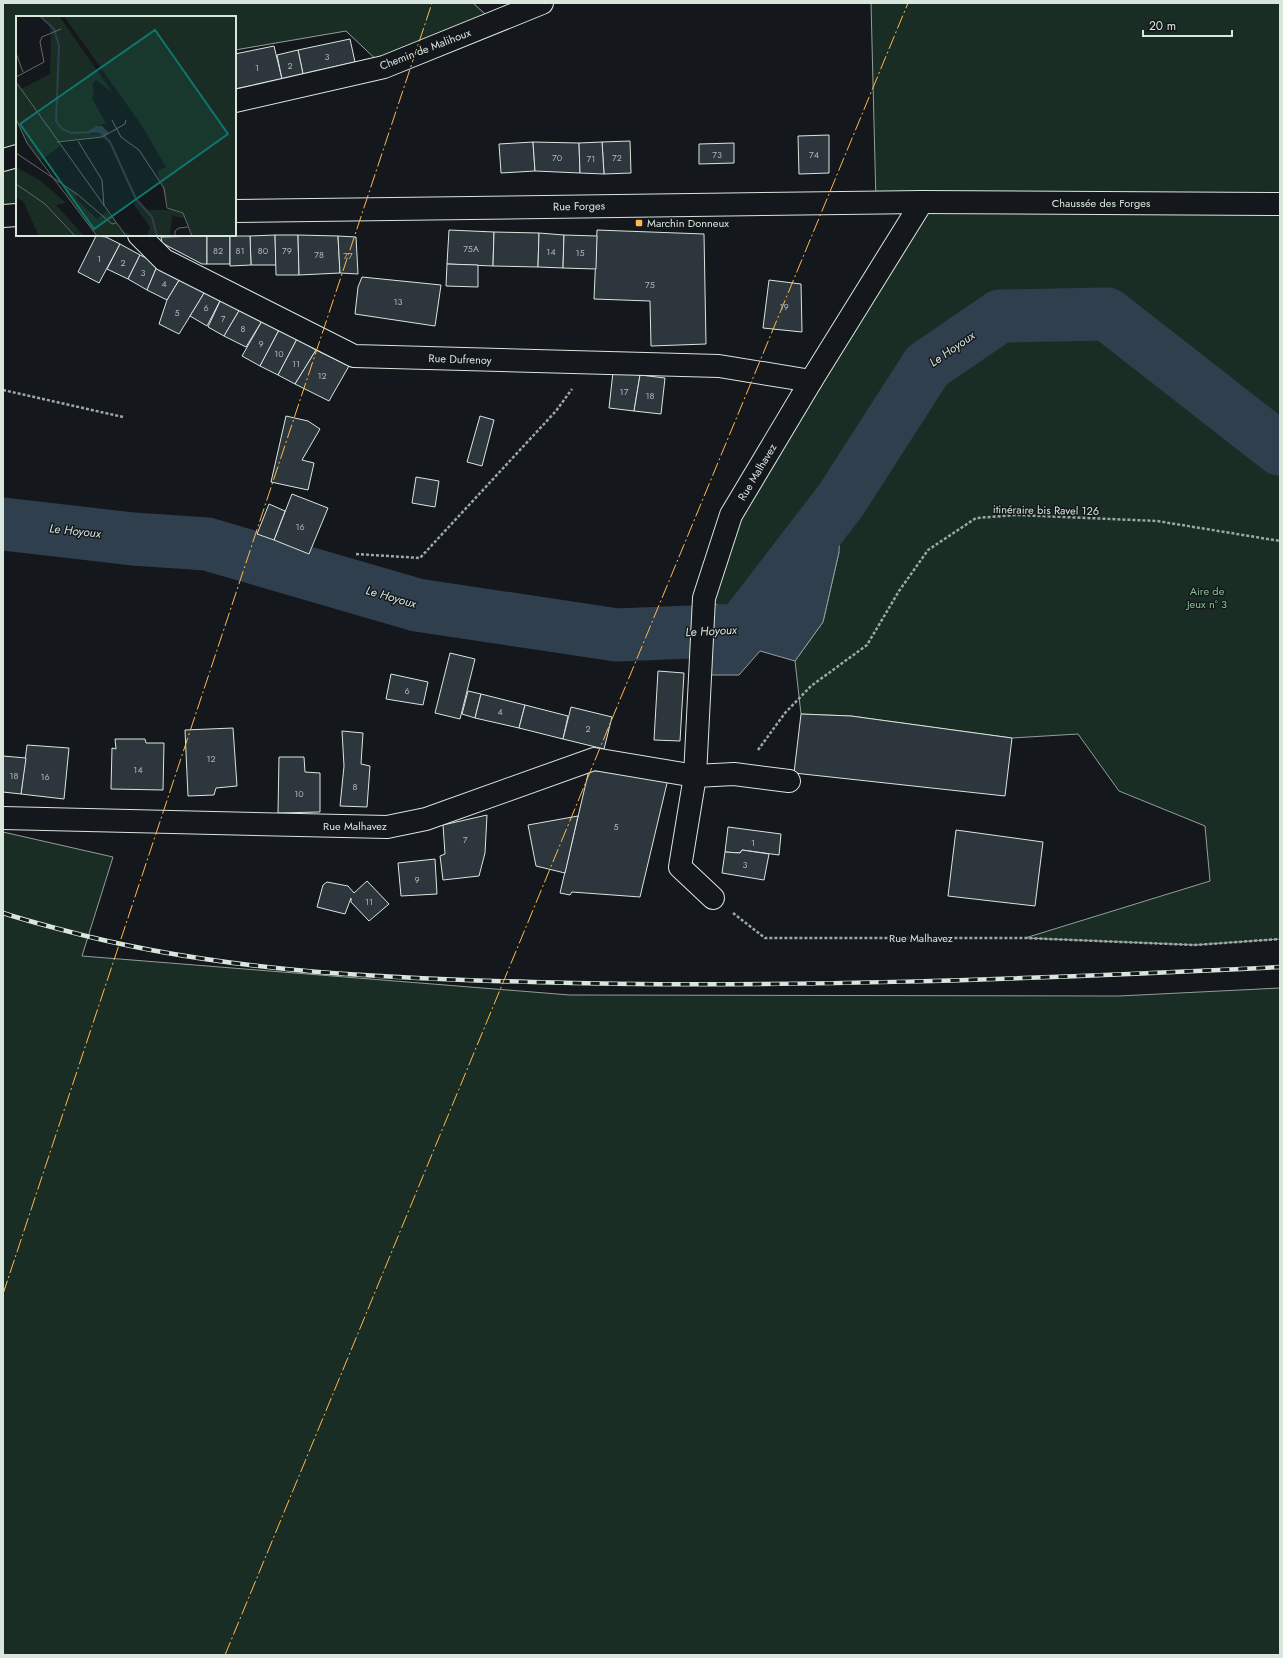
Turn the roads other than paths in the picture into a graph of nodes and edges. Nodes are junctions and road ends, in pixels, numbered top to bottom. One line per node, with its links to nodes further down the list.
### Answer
1 (542, 3): 2 (street, Chemin de Malihoux)
2 (236, 101)
3 (16, 156): 4 (street)
4 (3, 160)
5 (922, 202): 6 (street, Chaussée des Forges); 7 (street, Rue Forges); 11 (street, Rue Malhavez)
6 (1280, 204)
7 (236, 211)
8 (16, 215): 9 (street)
9 (3, 216)
10 (140, 236): 11 (street, Rue Dufrenoy)
11 (812, 380): 12 (street, Rue Malhavez)
12 (695, 776): 13 (street, Rue Malhavez); 14 (street, Rue Malhavez); 15 (street, Rue Malhavez)
13 (789, 781)
14 (3, 818)
15 (713, 898)

